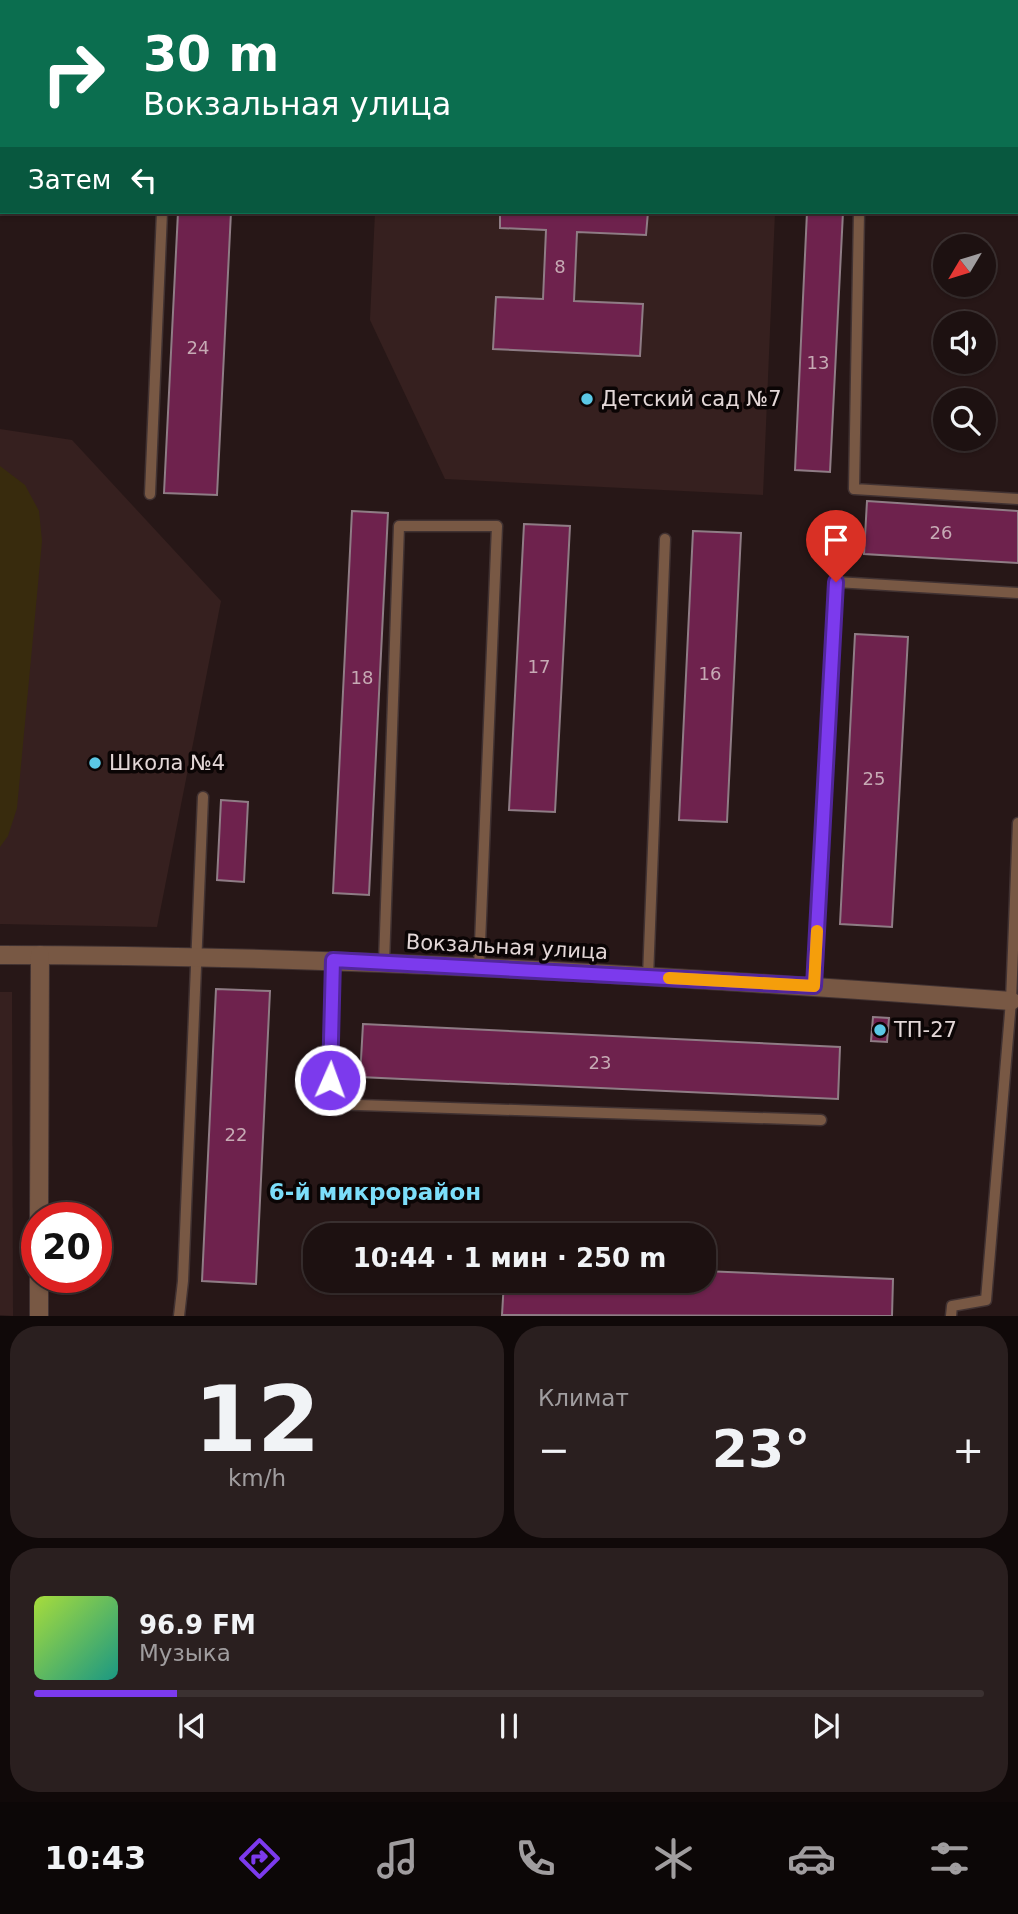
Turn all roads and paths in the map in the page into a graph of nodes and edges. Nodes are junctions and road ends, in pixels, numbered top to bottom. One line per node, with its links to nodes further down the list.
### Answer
1 (162, 214): 3 (lane)
2 (859, 214): 4 (lane)
3 (150, 494)
4 (1018, 499)
5 (665, 540): 15 (lane)
6 (1018, 593): 16 (lane)
7 (203, 797): 11 (lane)
8 (1018, 823): 17 (lane)
9 (0, 955): 10 (street, Вокзальная улица)
10 (40, 955): 11 (street, Вокзальная улица); 19 (street)
11 (196, 958): 12 (street, Вокзальная улица); 22 (lane)
12 (333, 960): 13 (street, Вокзальная улица); 18 (lane)
13 (384, 963): 14 (street, Вокзальная улица); 14 (lane)
14 (479, 968): 15 (street, Вокзальная улица)
15 (648, 977): 16 (street, Вокзальная улица)
16 (814, 986): 17 (street, Вокзальная улица)
17 (1011, 1001): 23 (lane)
18 (821, 1120)
19 (39, 1202)
20 (39, 1293): 21 (street)
21 (39, 1315)
22 (179, 1315)
23 (951, 1315)

